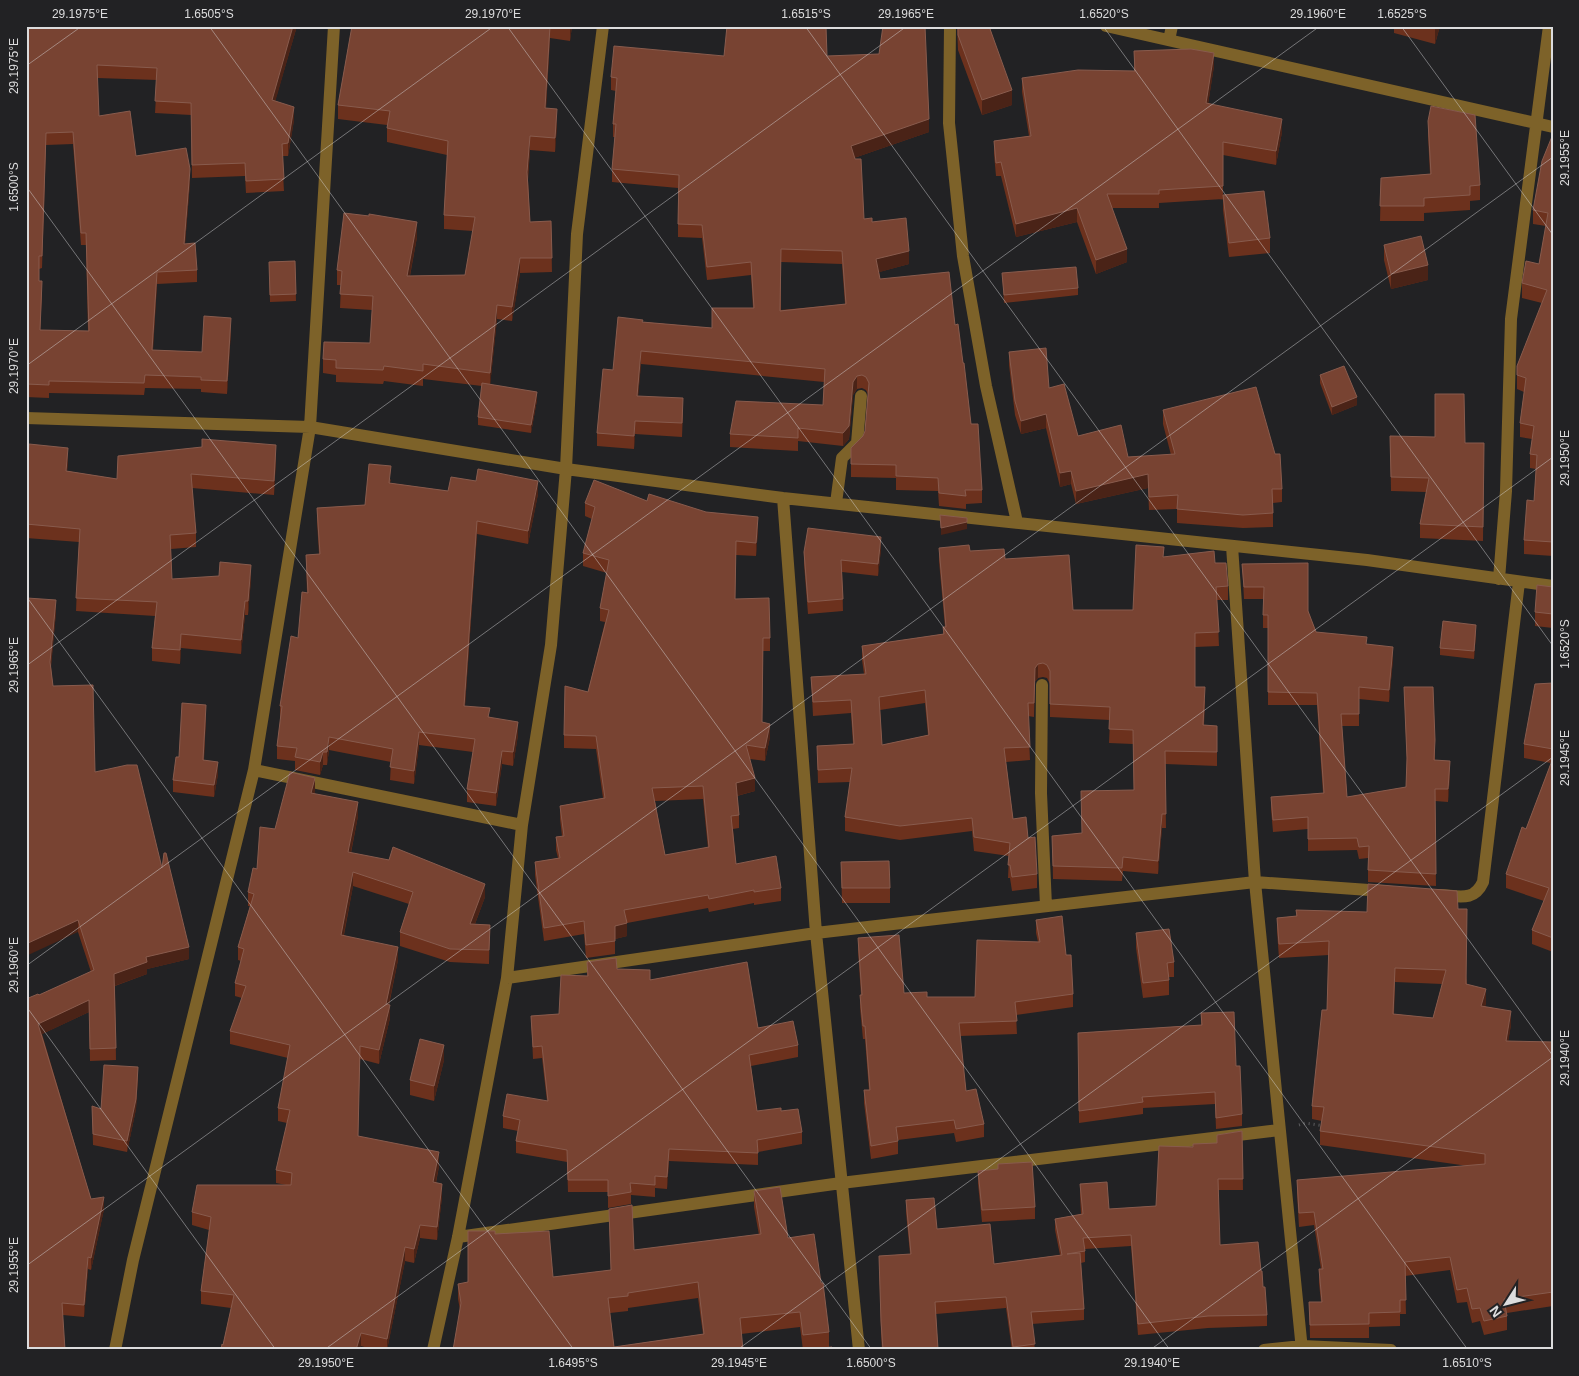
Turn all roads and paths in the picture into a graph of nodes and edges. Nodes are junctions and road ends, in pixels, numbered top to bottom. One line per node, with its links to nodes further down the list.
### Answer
1 (334, 26): 12 (street)
2 (603, 26): 13 (street)
3 (950, 26): 16 (street)
4 (1106, 26): 7 (street)
5 (1172, 26): 7 (street)
6 (1549, 26): 8 (street)
7 (1169, 40): 8 (street)
8 (1535, 124): 9 (street); 18 (street)
9 (1553, 128)
10 (861, 396): 15 (street)
11 (26, 418): 12 (street)
12 (310, 427): 13 (street); 22 (street)
13 (566, 469): 14 (street); 23 (street)
14 (783, 498): 15 (street); 28 (street)
15 (836, 503): 16 (street)
16 (1017, 522): 17 (street)
17 (1232, 546): 18 (street); 24 (street)
18 (1499, 579): 19 (street)
19 (1519, 582): 20 (street); 26 (street)
20 (1553, 586)
21 (1042, 685): 27 (street)
22 (254, 770): 23 (street); 35 (street)
23 (522, 825): 29 (street)
24 (1255, 882): 25 (street); 27 (street); 31 (street)
25 (1392, 892)
26 (1431, 894)
27 (1046, 906): 28 (street)
28 (816, 933): 29 (street); 32 (street)
29 (507, 978): 33 (street)
30 (1334, 1127): 31 (path)
31 (1279, 1130): 32 (street); 34 (street)
32 (841, 1184): 33 (street); 37 (street)
33 (458, 1237): 36 (street)
34 (1302, 1348): 38 (street); 39 (street)
35 (115, 1350)
36 (433, 1350)
37 (859, 1350)
38 (1264, 1350)
39 (1391, 1350)

